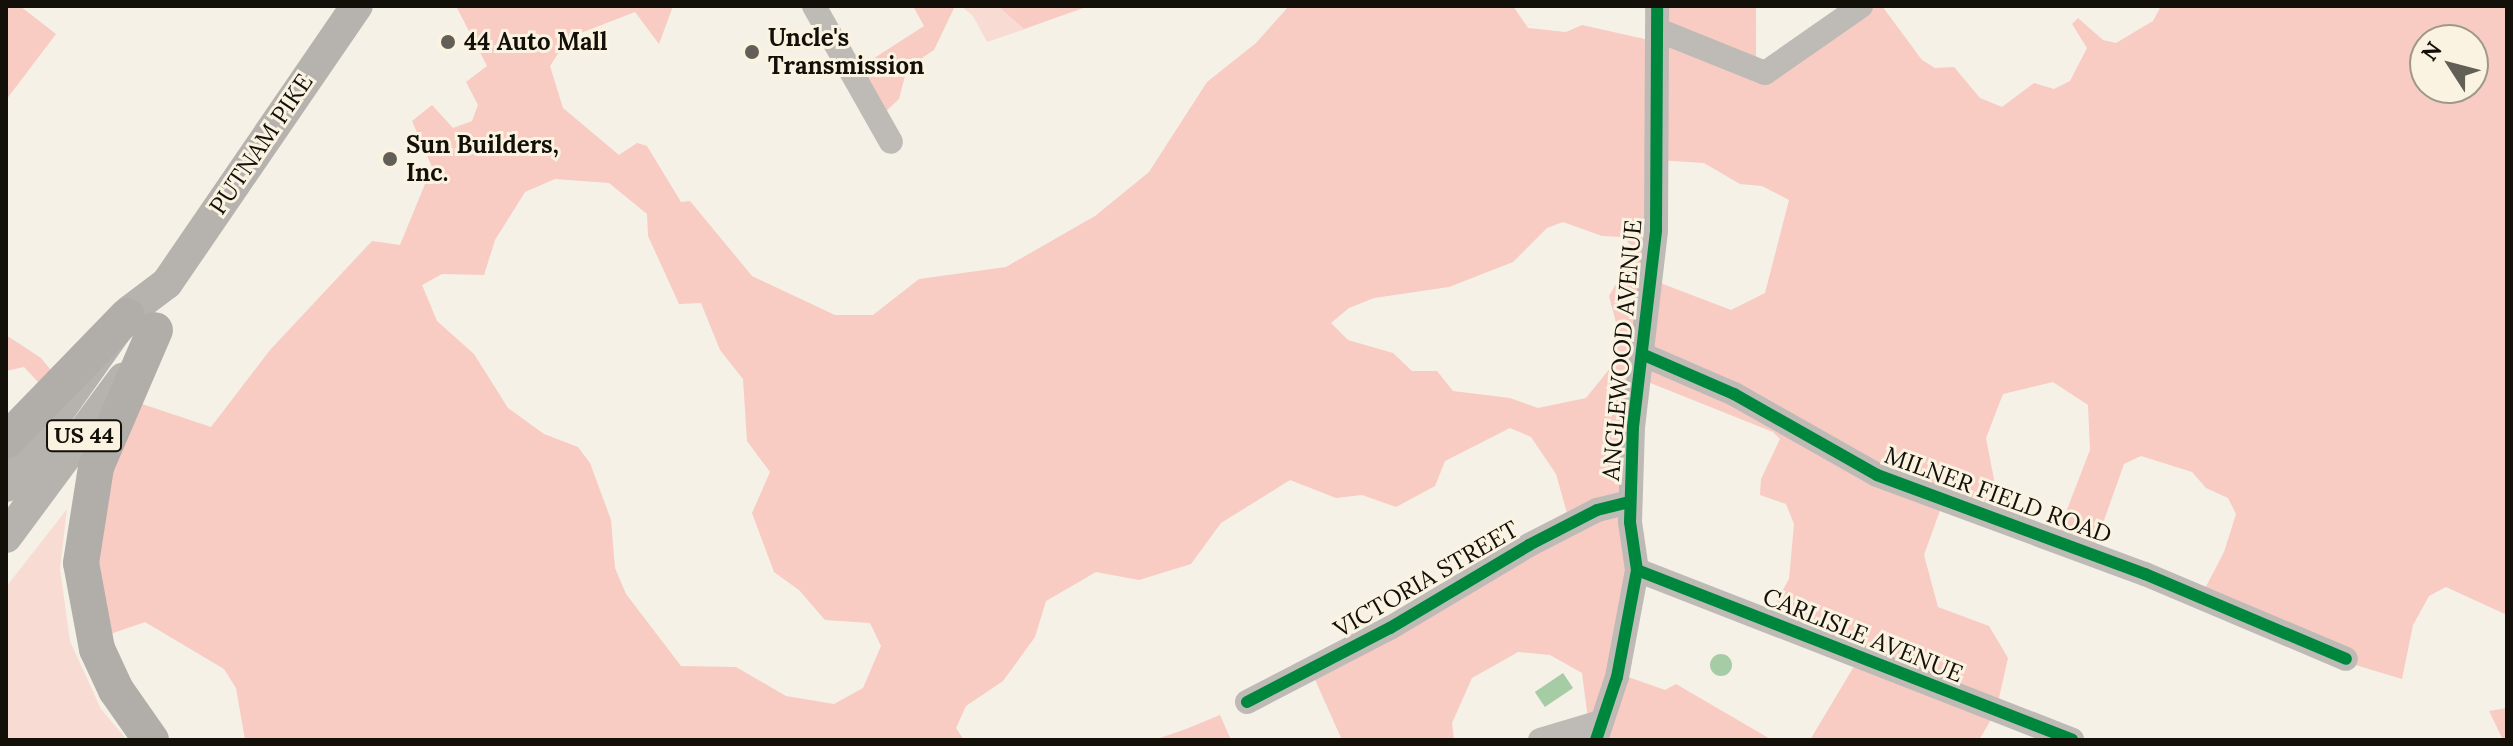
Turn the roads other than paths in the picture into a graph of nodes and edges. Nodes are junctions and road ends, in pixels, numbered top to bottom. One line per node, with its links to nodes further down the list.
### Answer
1 (357, 6): 6 (main road, PUTNAM PIKE / US 44)
2 (814, 6): 5 (street)
3 (1861, 6): 4 (street)
4 (1658, 18): 7 (street, ANGLEWOOD AVENUE)
5 (891, 142)
6 (141, 323): 8 (highway); 9 (main road, PUTNAM PIKE / US 44); 11 (main road, PUTNAM PIKE / US 44); 16 (highway)
7 (1644, 355): 10 (street, ANGLEWOOD AVENUE); 13 (street, MILNER FIELD ROAD)
8 (6, 441)
9 (6, 486)
10 (1630, 502): 12 (street, ANGLEWOOD AVENUE); 14 (street, VICTORIA STREET)
11 (6, 537)
12 (1637, 570): 15 (street, ANGLEWOOD AVENUE); 18 (street, CARLISLE AVENUE)
13 (2346, 659)
14 (1247, 702)
15 (1598, 731): 17 (street)
16 (151, 740)
17 (1540, 740)
18 (2072, 740)

